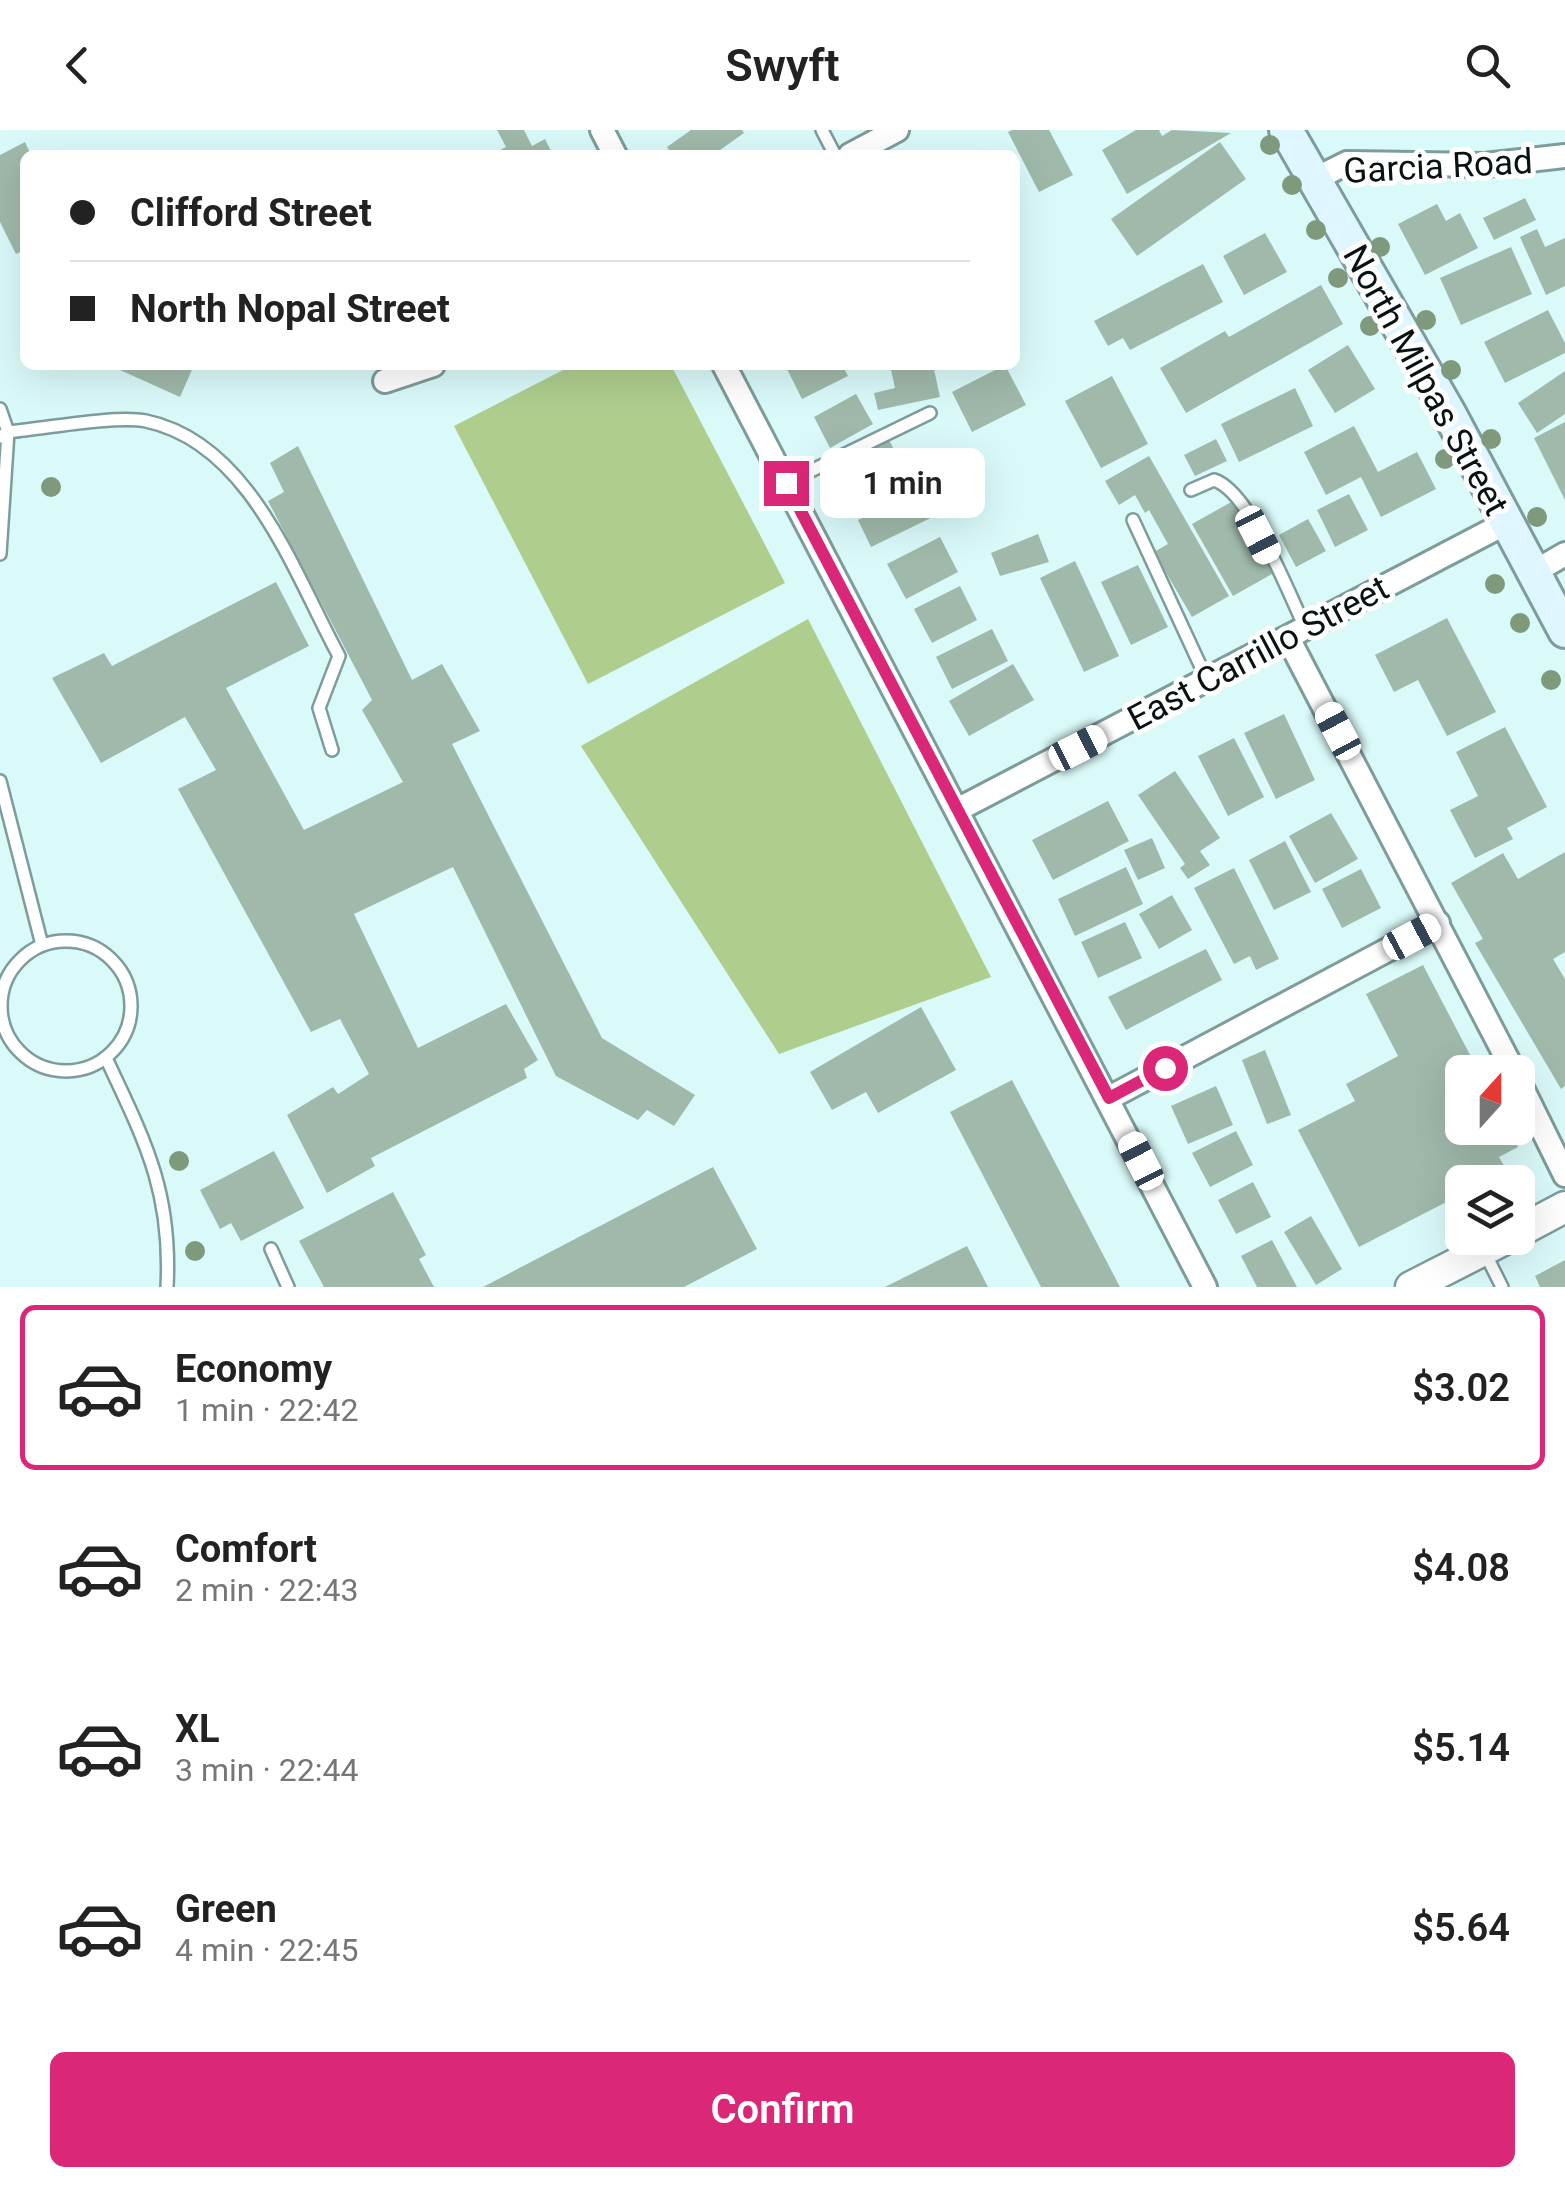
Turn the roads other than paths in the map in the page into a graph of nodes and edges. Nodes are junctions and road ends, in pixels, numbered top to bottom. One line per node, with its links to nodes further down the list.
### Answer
1 (897, 130): 3 (street)
2 (1286, 130): 5 (main road, North Milpas Street)
3 (859, 150)
4 (1565, 156): 5 (street, Garcia Road)
5 (1313, 180): 15 (main road, North Milpas Street)
6 (418, 370): 8 (street)
7 (727, 370): 12 (street)
8 (385, 381)
9 (0, 409): 11 (lane)
10 (930, 414): 12 (lane)
11 (4, 434): 16 (lane); 22 (lane)
12 (786, 483): 24 (street)
13 (1191, 490): 20 (lane)
14 (1133, 520): 21 (lane)
15 (1506, 523): 18 (main road, North Milpas Street); 20 (street, East Carrillo Street)
16 (0, 554)
17 (1565, 554): 18 (street)
18 (1534, 572): 19 (main road, North Milpas Street)
19 (1565, 631)
20 (1297, 634): 21 (street, East Carrillo Street); 25 (street)
21 (1207, 680): 24 (street, East Carrillo Street)
22 (332, 750)
23 (0, 781): 26 (lane)
24 (957, 810): 29 (street)
25 (1438, 923): 27 (street); 29 (street)
26 (42, 945): 28 (lane); 28 (lane)
27 (1505, 1055)
28 (106, 1058): 37 (lane)
29 (1109, 1098): 39 (street)
30 (1535, 1114): 31 (street)
31 (1565, 1175)
32 (1565, 1207): 33 (street)
33 (1535, 1223)
34 (271, 1249): 38 (lane)
35 (1474, 1255): 40 (street)
36 (1497, 1255): 41 (lane)
37 (167, 1287)
38 (288, 1287)
39 (1205, 1287)
40 (1411, 1287)
41 (1502, 1287)

